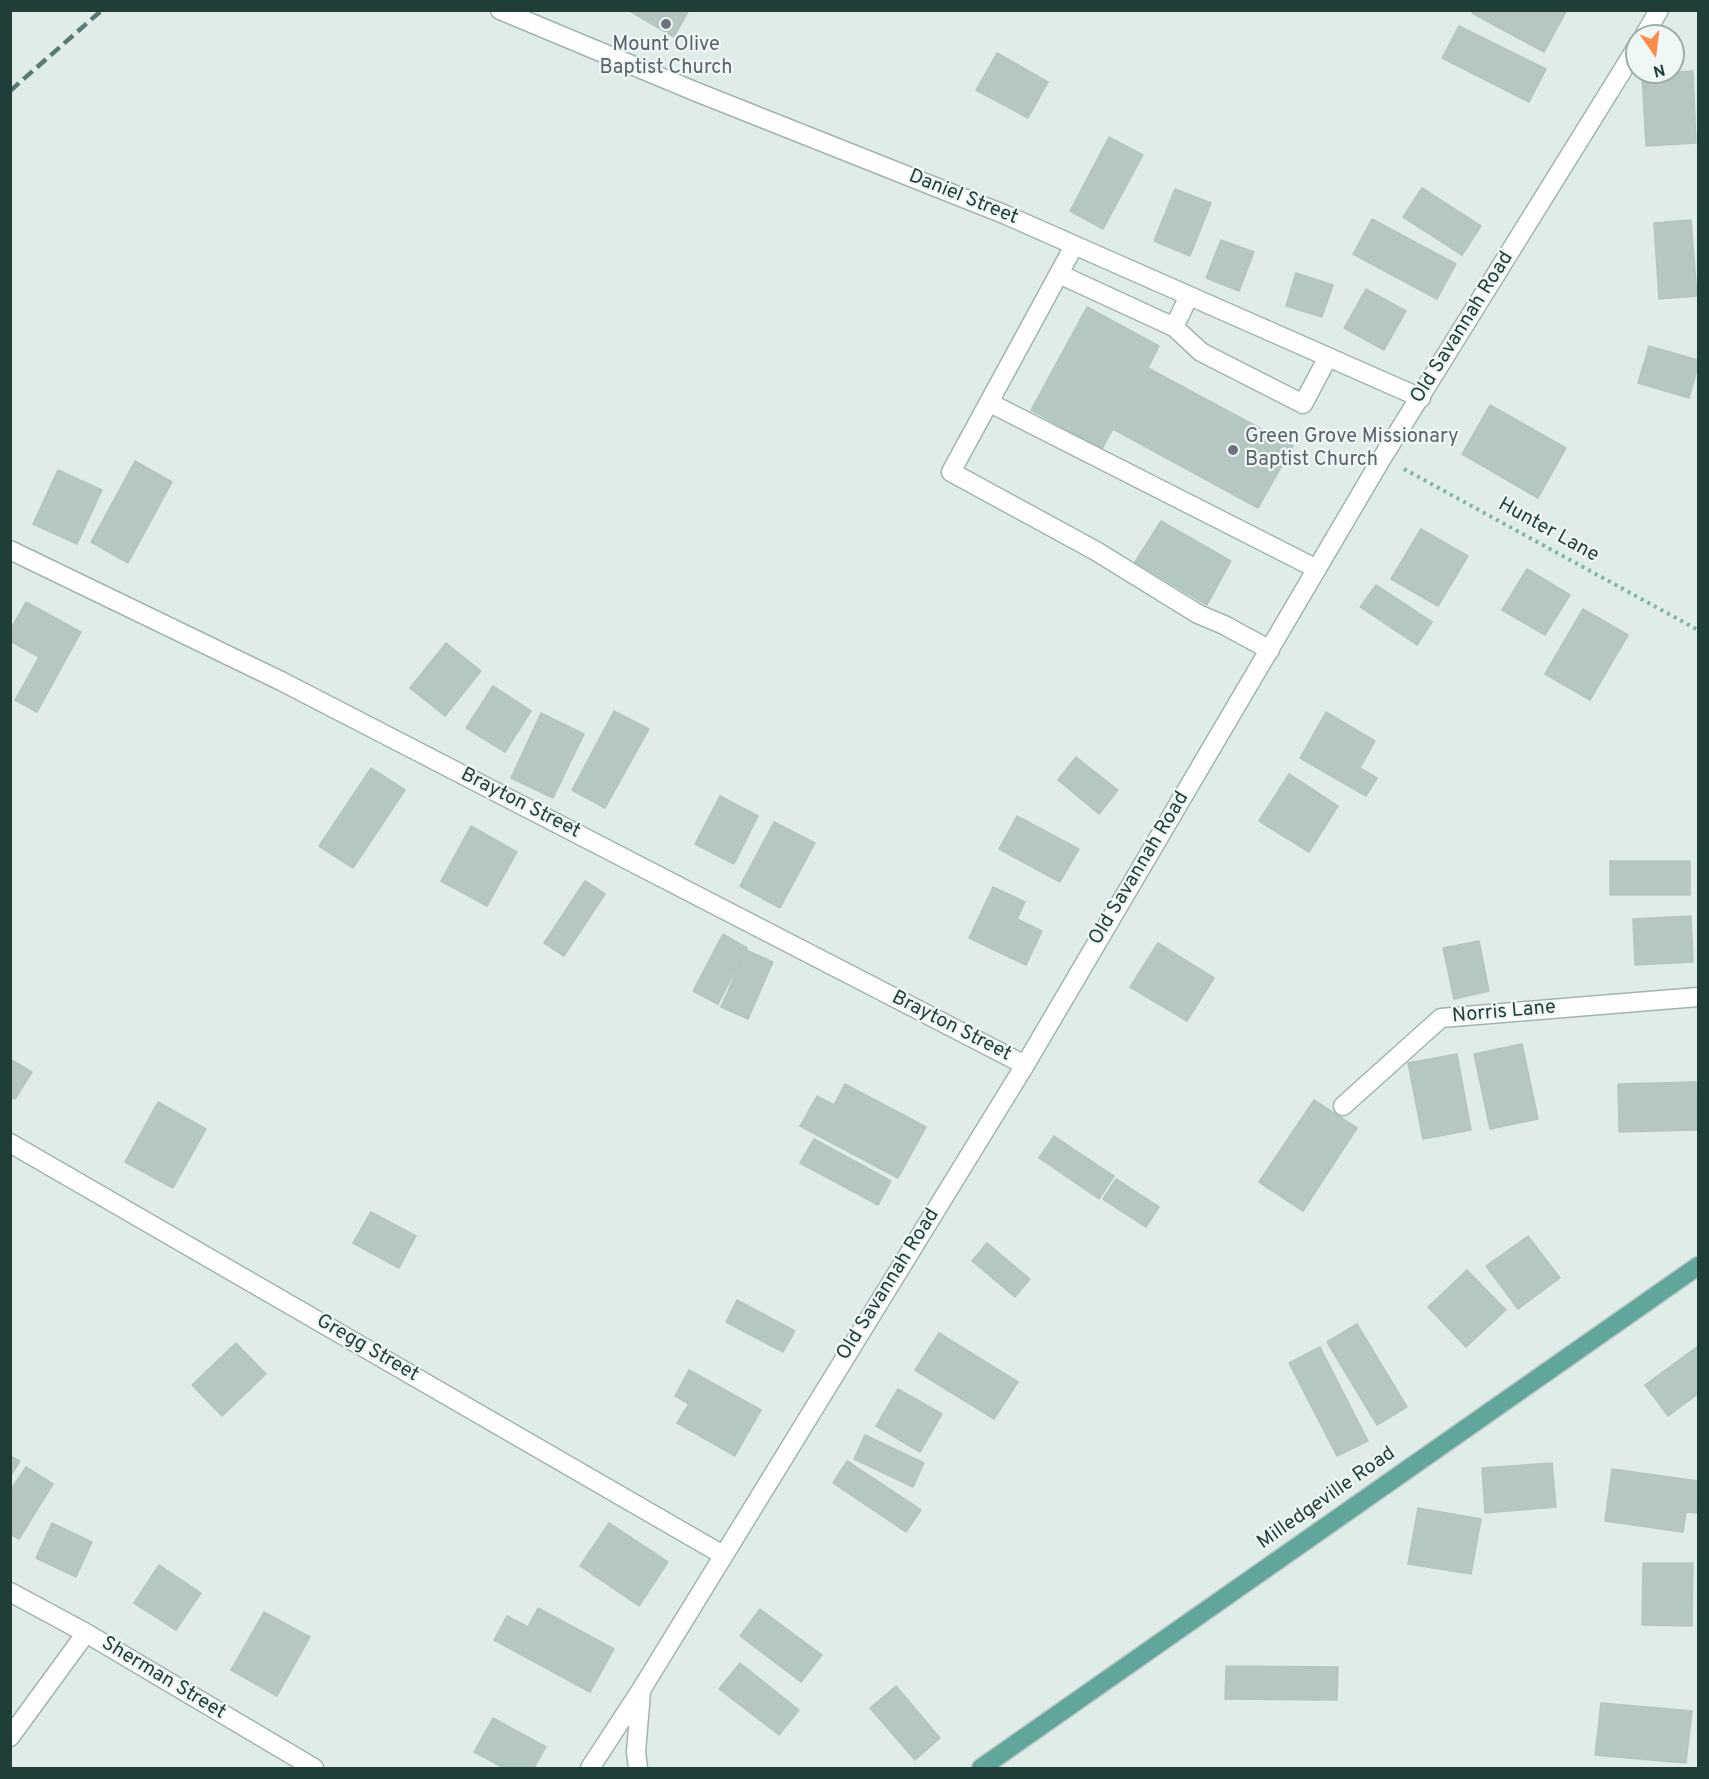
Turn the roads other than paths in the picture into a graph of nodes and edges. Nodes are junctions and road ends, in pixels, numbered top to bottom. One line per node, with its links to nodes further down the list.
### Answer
1 (500, 10): 5 (street, Daniel Street)
2 (1659, 10): 3 (street)
3 (1651, 24)
4 (1625, 66): 10 (street, Old Savannah Road)
5 (1074, 246): 6 (street); 7 (street, Daniel Street)
6 (1059, 274): 8 (street); 11 (street)
7 (1189, 296): 8 (street); 9 (street, Daniel Street)
8 (1174, 327): 9 (street)
9 (1328, 357): 10 (street, Daniel Street)
10 (1421, 398): 13 (street, Old Savannah Road)
11 (990, 403): 13 (street); 14 (street)
12 (10, 550): 16 (street, Brayton Street)
13 (1317, 569): 14 (street, Old Savannah Road)
14 (1270, 650): 16 (street, Old Savannah Road)
15 (1698, 997): 17 (street, Norris Lane)
16 (1025, 1065): 20 (street, Old Savannah Road)
17 (1343, 1106)
18 (10, 1143): 20 (street, Gregg Street)
19 (1698, 1266): 30 (main road, Milledgeville Road)
20 (723, 1555): 23 (street, Old Savannah Road)
21 (10, 1592): 22 (street, Sherman Street)
22 (86, 1633): 24 (street); 26 (street, Sherman Street)
23 (641, 1690): 25 (street, Old Savannah Road); 29 (street, Old Savannah Road)
24 (10, 1737)
25 (605, 1745): 27 (street, Old Savannah Road); 28 (street, Old Savannah Road)
26 (314, 1768)
27 (590, 1768)
28 (601, 1768)
29 (638, 1768)
30 (981, 1768)

